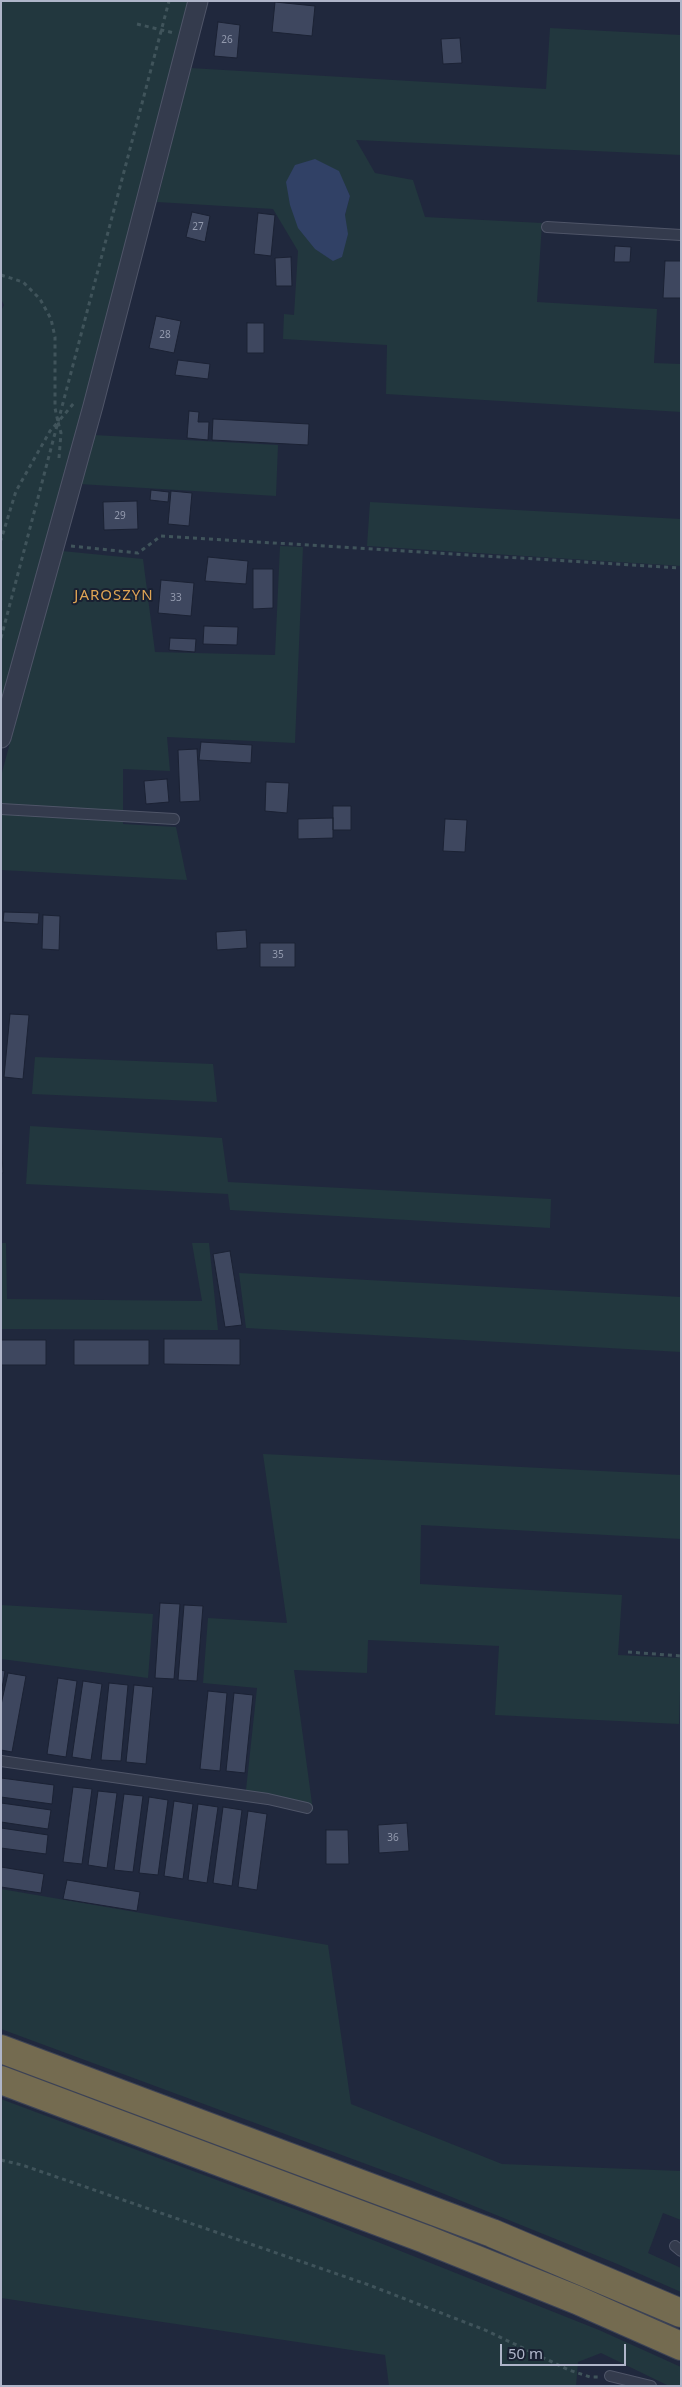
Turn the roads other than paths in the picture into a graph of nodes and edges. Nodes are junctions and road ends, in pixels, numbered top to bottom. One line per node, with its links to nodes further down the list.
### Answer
1 (198, 1): 4 (street)
2 (547, 227): 3 (lane)
3 (681, 235)
4 (1, 738)
5 (1, 809): 6 (lane)
6 (174, 820)
7 (1, 1761): 8 (lane)
8 (307, 1808)
9 (1, 2049): 11 (highway)
10 (1, 2080): 12 (highway)
11 (681, 2313)
12 (681, 2346)
13 (610, 2376): 14 (lane)
14 (652, 2386)

